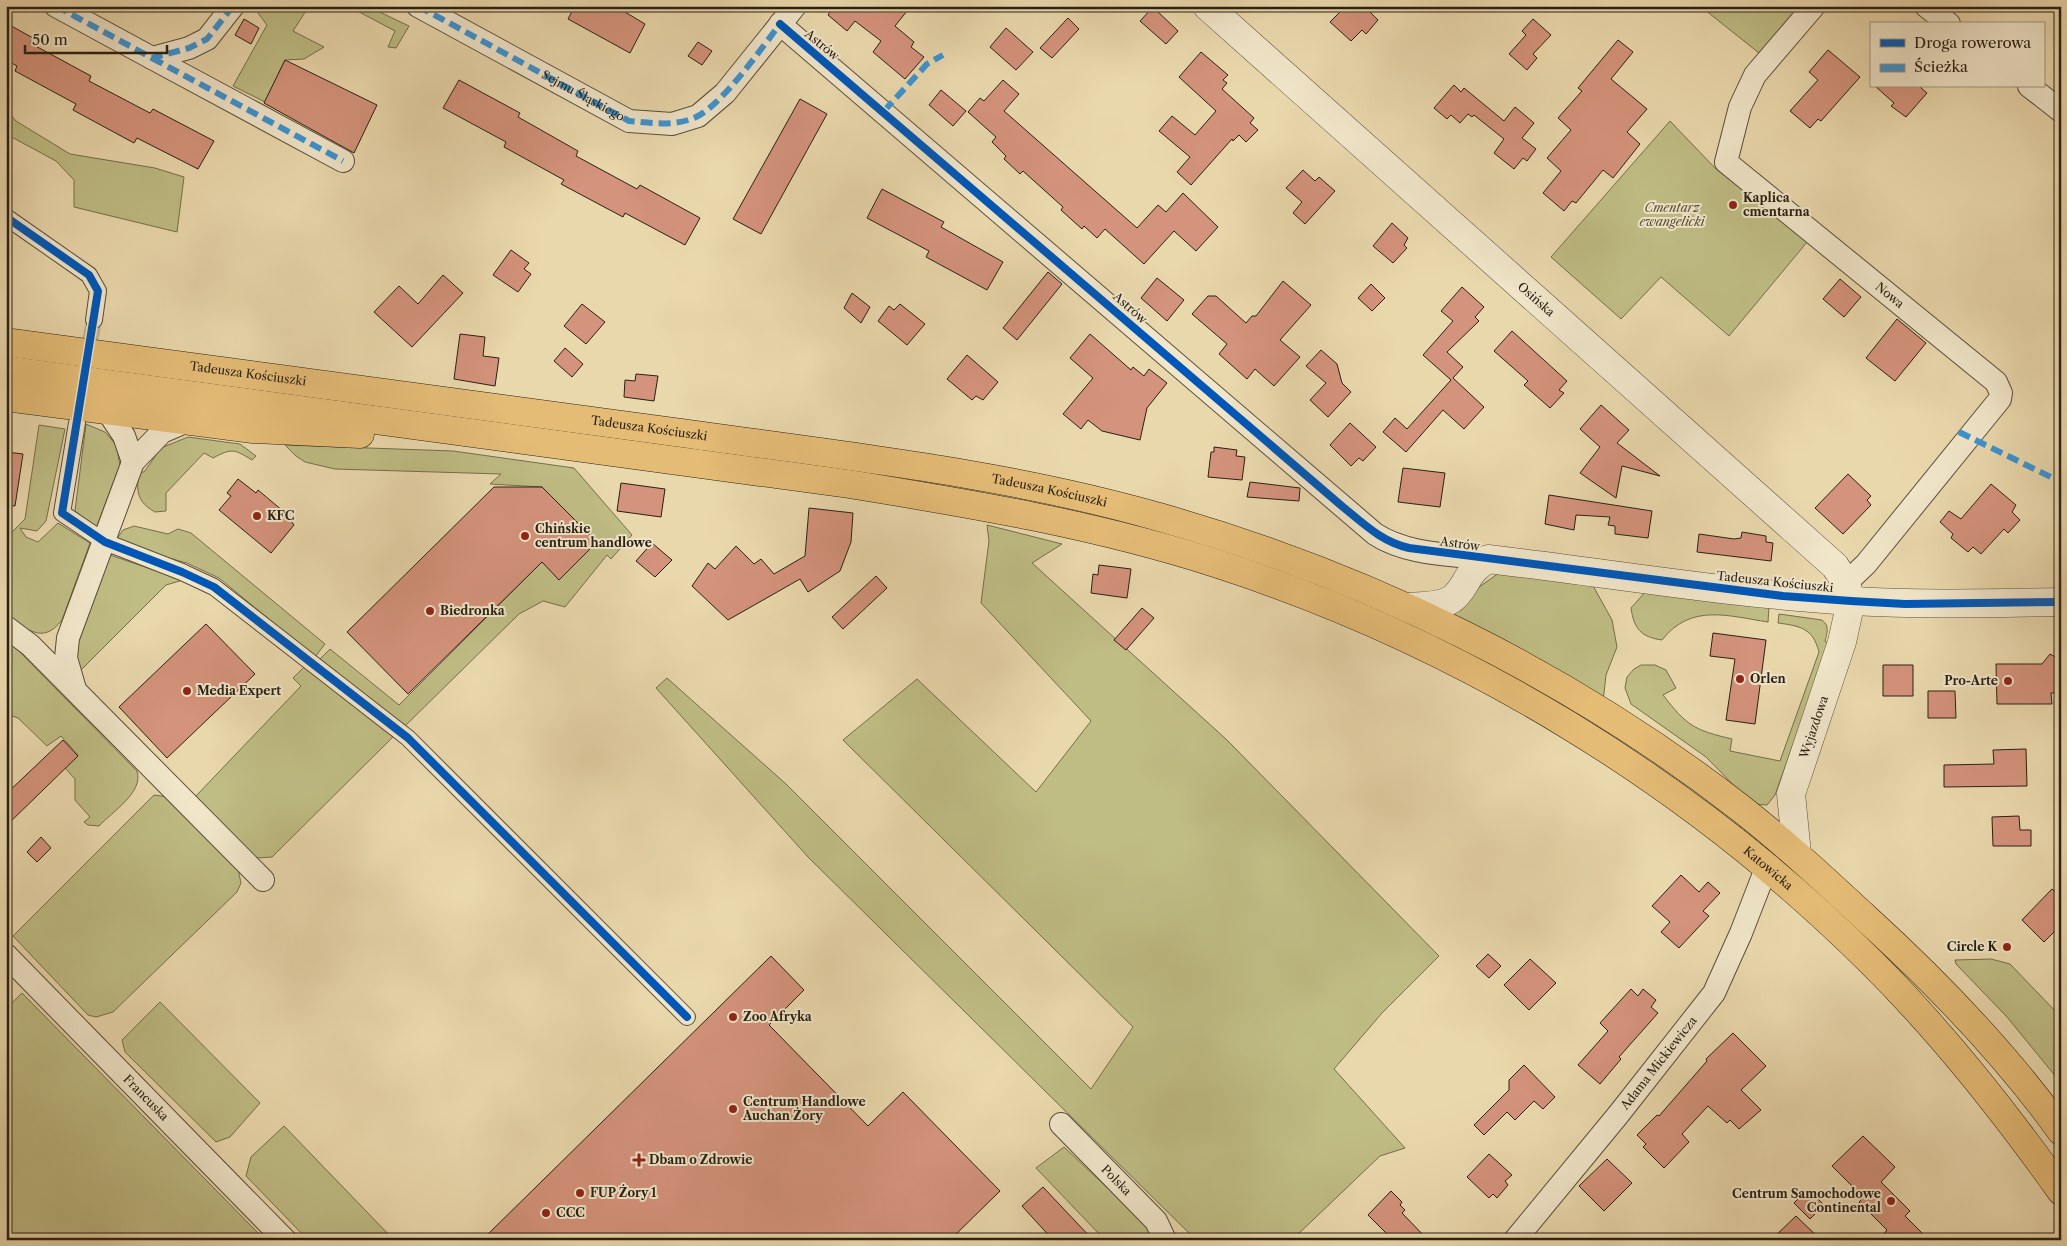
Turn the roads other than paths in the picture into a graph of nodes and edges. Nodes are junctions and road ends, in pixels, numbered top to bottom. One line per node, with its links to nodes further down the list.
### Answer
1 (56, 6): 10 (street)
2 (233, 6): 10 (street)
3 (418, 6): 9 (street, Sejmu Śląskiego)
4 (795, 6): 9 (street)
5 (1207, 6): 26 (street, Osińska)
6 (1814, 6): 26 (street, Nowa)
7 (1926, 6): 8 (street)
8 (1946, 22)
9 (780, 24): 25 (street, Astrów)
10 (152, 58): 13 (street)
11 (2032, 88): 12 (street)
12 (2061, 111)
13 (342, 161)
14 (6, 218): 15 (street)
15 (94, 320)
16 (6, 342): 28 (main road, Tadeusza Kościuszki)
17 (6, 370): 22 (main road)
18 (6, 397): 19 (main road)
19 (106, 409): 20 (main road); 23 (street)
20 (190, 420): 22 (main road); 23 (street)
21 (77, 423): 24 (street)
22 (456, 431): 34 (main road, Katowicka)
23 (133, 462): 24 (street)
24 (105, 542): 30 (street); 37 (street)
25 (1488, 559): 26 (street, Tadeusza Kościuszki); 28 (street, Tadeusza Kościuszki)
26 (1849, 592): 27 (street, Tadeusza Kościuszki); 33 (street, Wyjazdowa)
27 (2061, 602)
28 (1406, 607): 33 (main road)
29 (6, 627): 31 (street)
30 (68, 638): 31 (street); 32 (street)
31 (30, 645): 32 (street)
32 (75, 691): 35 (street)
33 (1796, 854): 39 (main road)
34 (1767, 866): 40 (main road, Katowicka); 43 (street, Adama Mickiewicza)
35 (263, 880)
36 (6, 955): 41 (street, Francuska)
37 (687, 1017)
38 (1061, 1124): 42 (street, Polska)
39 (2061, 1130)
40 (2061, 1192)
41 (285, 1240)
42 (1165, 1240)
43 (1515, 1240)

